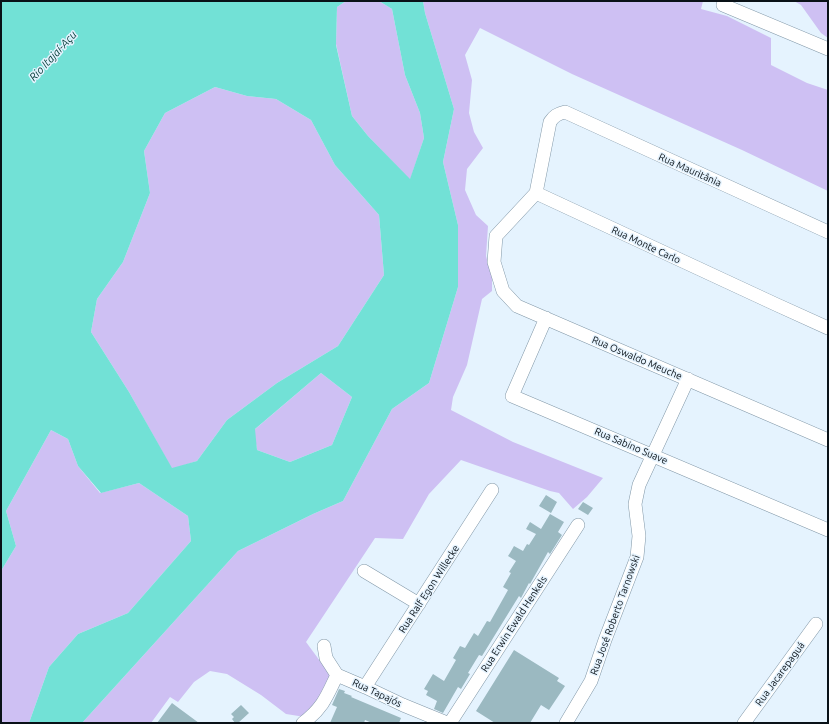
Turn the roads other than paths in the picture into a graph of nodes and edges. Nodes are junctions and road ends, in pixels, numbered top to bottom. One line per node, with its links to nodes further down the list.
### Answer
1 (723, 5): 2 (street)
2 (828, 49)
3 (536, 193): 4 (street, Rua Mauritânia); 5 (street, Rua Oswaldo Meuche); 6 (street, Rua Monte Carlo)
4 (828, 232)
5 (546, 318): 7 (street, Rua Oswaldo Meuche); 9 (street, Rua Sabino Suave)
6 (828, 328)
7 (688, 379): 8 (street, Rua Oswaldo Meuche); 9 (street, Rua José Roberto Tarnowski)
8 (828, 440)
9 (652, 455): 12 (street, Rua Sabino Suave); 22 (street, Rua José Roberto Tarnowski)
10 (492, 490): 14 (street, Rua Ralf Egon Willecke)
11 (578, 525): 21 (street, Rua Erwin Ewald Henkels)
12 (828, 530)
13 (364, 571): 14 (street)
14 (419, 604): 18 (street, Rua Ralf Egon Willecke)
15 (816, 624): 23 (street, Rua Jacarepaguá)
16 (324, 646): 17 (street)
17 (337, 675): 18 (street, Rua Tapajós); 19 (street)
18 (366, 687): 20 (street, Rua Tapajós)
19 (303, 723)
20 (447, 723)
21 (450, 723)
22 (566, 723)
23 (744, 723)

